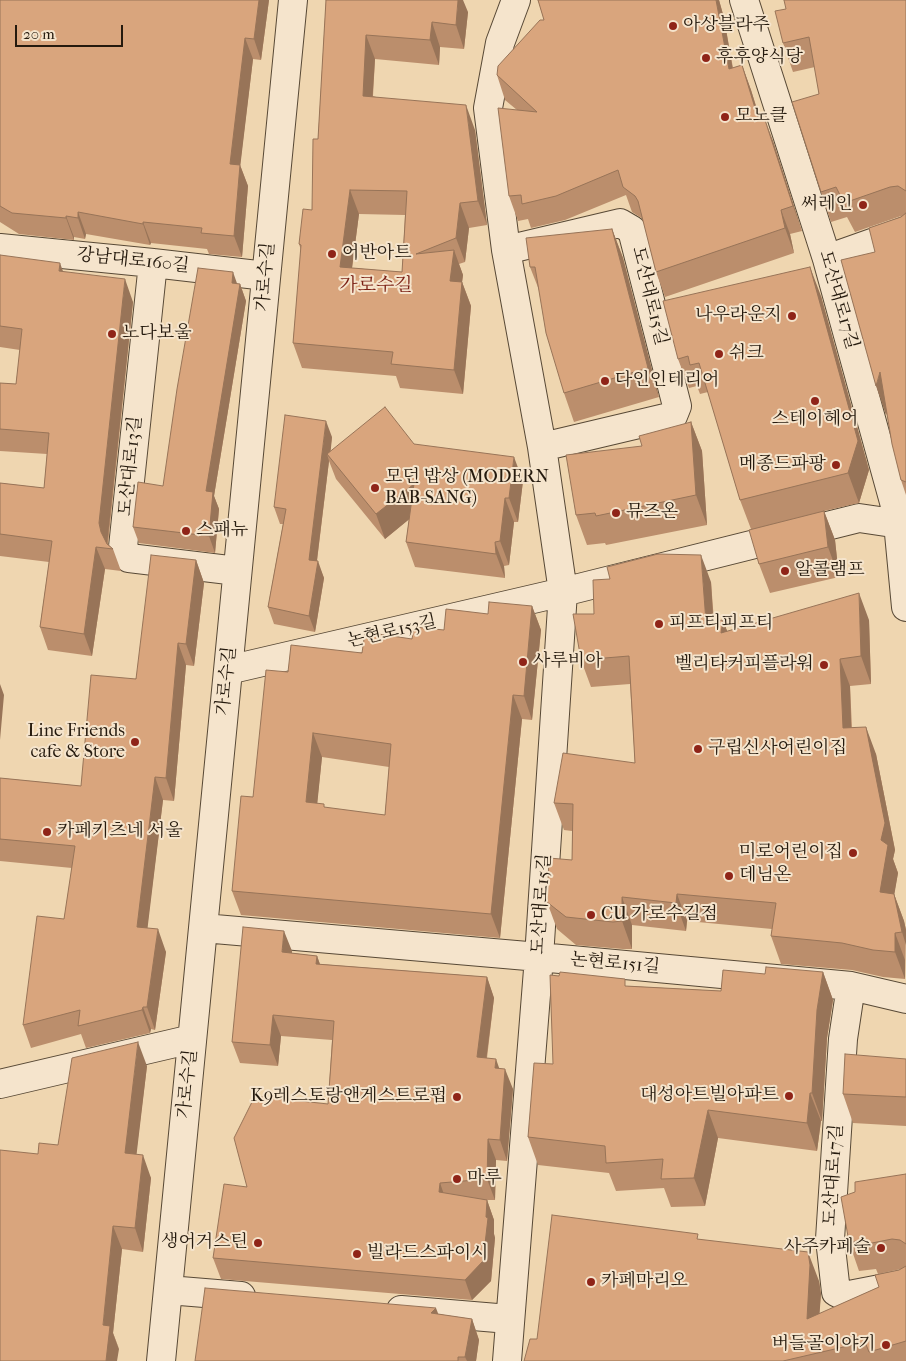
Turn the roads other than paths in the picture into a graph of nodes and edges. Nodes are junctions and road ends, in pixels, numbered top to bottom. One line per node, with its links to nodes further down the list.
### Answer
1 (293, 0): 9 (street, 가로수길)
2 (516, 0): 6 (street, 도산대로15길)
3 (744, 0): 7 (street, 도산대로17길)
4 (906, 231): 7 (street)
5 (0, 248): 8 (street, 강남대로160길)
6 (506, 250): 10 (street, 도산대로15길); 10 (street, 도산대로15길)
7 (827, 259): 11 (street, 도산대로17길)
8 (153, 263): 9 (street, 강남대로160길); 12 (street, 도산대로13길)
9 (266, 276): 12 (street, 가로수길)
10 (542, 448): 13 (street, 도산대로15길)
11 (902, 524): 13 (street, 논현로153길); 14 (street, 도산대로17길)
12 (237, 571): 15 (street, 가로수길)
13 (564, 592): 15 (street, 논현로153길); 17 (street, 도산대로15길)
14 (906, 607)
15 (228, 670): 16 (street, 가로수길)
16 (203, 928): 17 (street, 논현로151길); 20 (street, 가로수길)
17 (539, 957): 18 (street, 논현로151길); 26 (street, 도산대로15길)
18 (851, 986): 19 (street, 논현로151길); 22 (street, 도산대로17길)
19 (906, 999)
20 (192, 1039): 21 (street); 23 (street, 가로수길)
21 (0, 1084)
22 (906, 1284)
23 (168, 1290): 24 (street); 27 (street, 가로수길)
24 (265, 1298)
25 (373, 1307): 26 (street)
26 (510, 1319): 28 (street, 도산대로15길)
27 (161, 1361)
28 (507, 1361)

